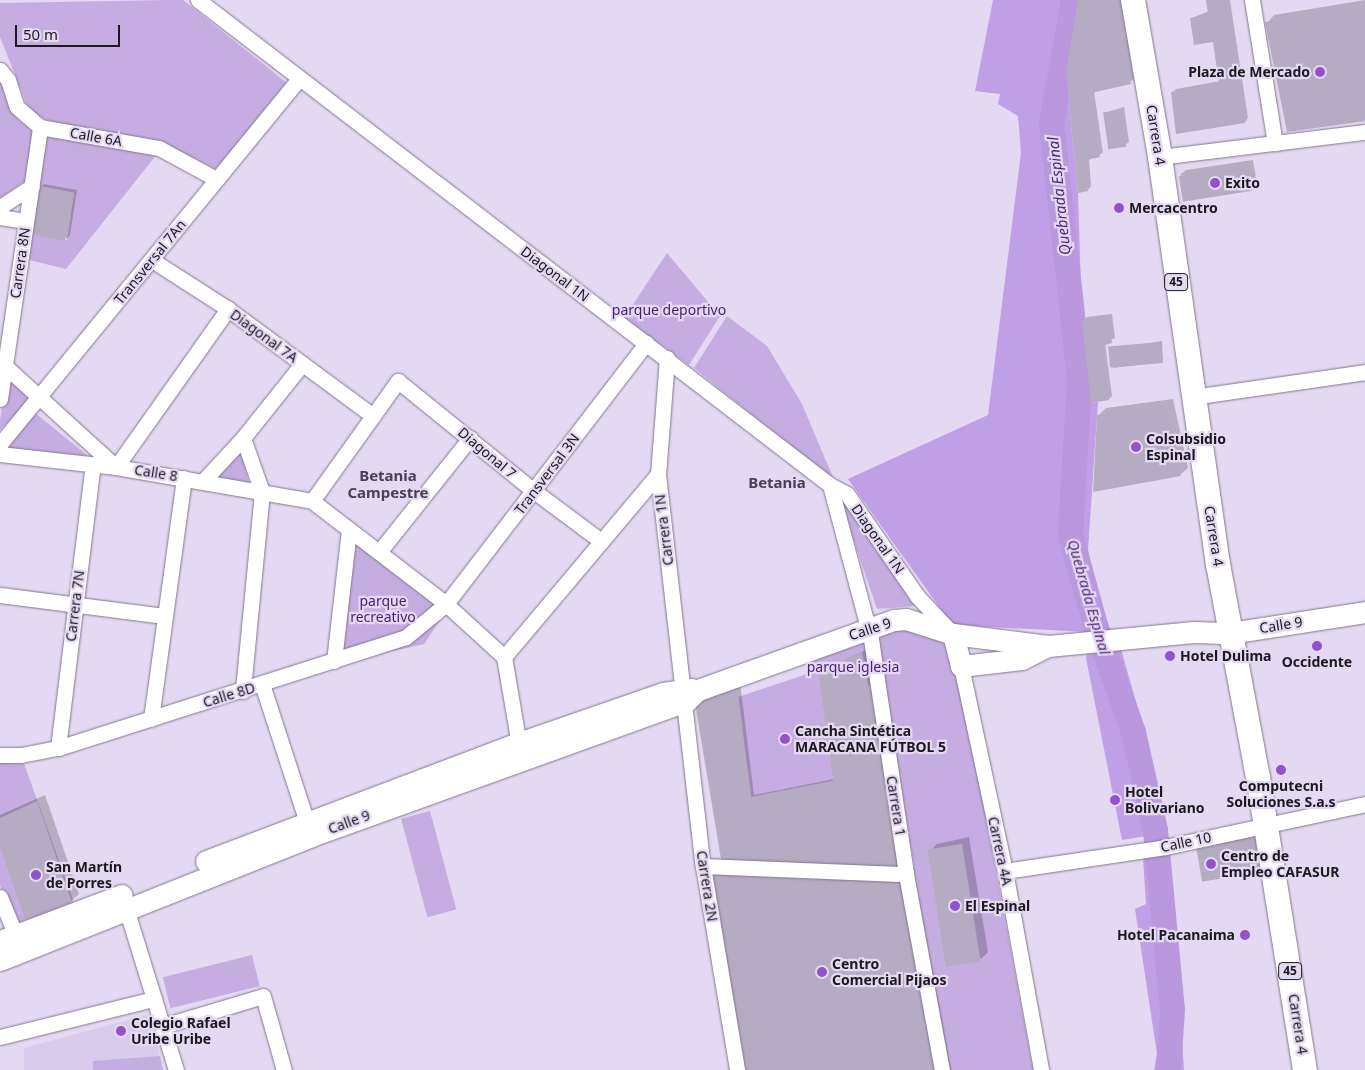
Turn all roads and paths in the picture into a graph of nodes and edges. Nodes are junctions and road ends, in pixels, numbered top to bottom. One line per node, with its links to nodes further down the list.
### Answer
1 (198, 0): 5 (street, Diagonal 1N)
2 (1133, 0): 9 (main road, Carrera 4 / 45)
3 (1252, 0): 8 (street)
4 (0, 70): 6 (street, Calle 6A)
5 (299, 80): 10 (street, Transversal 7An); 17 (street, Diagonal 1N)
6 (40, 127): 10 (street, Calle 6A); 11 (street, Carrera 8N)
7 (1365, 132): 8 (street)
8 (1275, 143): 9 (street)
9 (1160, 158): 22 (main road, Carrera 4 / 45)
10 (216, 179): 15 (street, Transversal 7An)
11 (32, 186): 12 (street); 14 (street, Carrera 8N)
12 (0, 207)
13 (0, 217): 14 (street)
14 (26, 221): 20 (street, Carrera 8N)
15 (152, 260): 16 (street, Diagonal 7A); 24 (street, Transversal 7An)
16 (228, 309): 19 (street, Diagonal 7A); 31 (street)
17 (646, 343): 18 (street, Diagonal 1N); 36 (street, Transversal 3N)
18 (667, 358): 32 (street, Carrera 1N); 35 (street, Diagonal 1N)
19 (302, 364): 25 (street, Diagonal 7A); 26 (street)
20 (5, 366): 23 (street, Carrera 8N); 24 (street)
21 (1365, 372): 22 (street)
22 (1192, 397): 48 (main road, Carrera 4 / 45)
23 (0, 399)
24 (38, 399): 28 (street, Transversal 7An); 31 (street)
25 (373, 416): 27 (street, Diagonal 7); 38 (street)
26 (243, 438): 34 (street); 37 (street)
27 (470, 438): 36 (street, Diagonal 7); 41 (street)
28 (0, 444)
29 (0, 454): 30 (street, Calle 8)
30 (94, 464): 31 (street, Calle 8); 43 (street, Carrera 7N)
31 (116, 467): 33 (street, Calle 8)
32 (658, 474): 40 (street); 56 (street, Carrera 1N)
33 (184, 478): 34 (street, Calle 8); 46 (street)
34 (203, 481): 37 (street, Calle 8)
35 (830, 485): 47 (street, Carrera 1); 49 (street, Diagonal 1N)
36 (534, 491): 40 (street, Diagonal 7); 44 (street, Transversal 3N)
37 (262, 492): 38 (street, Calle 8); 55 (street)
38 (312, 501): 39 (street)
39 (349, 530): 41 (street); 52 (street)
40 (601, 541): 51 (street)
41 (379, 552): 44 (street)
42 (0, 595): 43 (street)
43 (75, 604): 46 (street); 58 (street, Carrera 7N)
44 (446, 604): 51 (street); 52 (street, Calle 8D)
45 (1365, 612): 48 (street, Calle 9)
46 (163, 616): 57 (street)
47 (867, 629): 49 (street, Calle 9); 56 (street, Calle 9); 66 (street, Carrera 1)
48 (1230, 633): 50 (street, Calle 9); 62 (main road, Carrera 4 / 45)
49 (953, 634): 50 (street, Calle 9); 53 (street, Carrera 4A)
50 (1048, 646): 53 (street, Calle 9)
51 (504, 657): 59 (street)
52 (334, 660): 54 (street, Calle 8D)
53 (961, 666): 65 (street, Carrera 4A)
54 (262, 684): 55 (street, Calle 8D); 63 (street)
55 (243, 691): 57 (street, Calle 8D)
56 (689, 693): 59 (street, Calle 9); 64 (street, Carrera 2N)
57 (151, 719): 58 (street, Calle 8D)
58 (58, 748): 60 (street, Calle 8D)
59 (520, 751): 63 (street, Calle 9)
60 (0, 755)
61 (1365, 804): 62 (street, Calle 10)
62 (1266, 826): 65 (street, Calle 10); 79 (main road, Carrera 4 / 45)
63 (309, 828): 68 (street, Calle 9)
64 (703, 866): 66 (street); 76 (street, Carrera 2N)
65 (1005, 871): 78 (street, Carrera 4A)
66 (906, 874): 77 (street, Carrera 1)
67 (0, 897): 69 (street)
68 (124, 901): 69 (street, Calle 9); 71 (street)
69 (12, 942): 70 (street, Calle 9)
70 (0, 960)
71 (154, 999): 72 (street); 73 (street)
72 (163, 1026): 74 (street); 75 (street)
73 (0, 1037)
74 (176, 1070)
75 (284, 1070)
76 (737, 1070)
77 (942, 1070)
78 (1041, 1070)
79 (1305, 1070)

